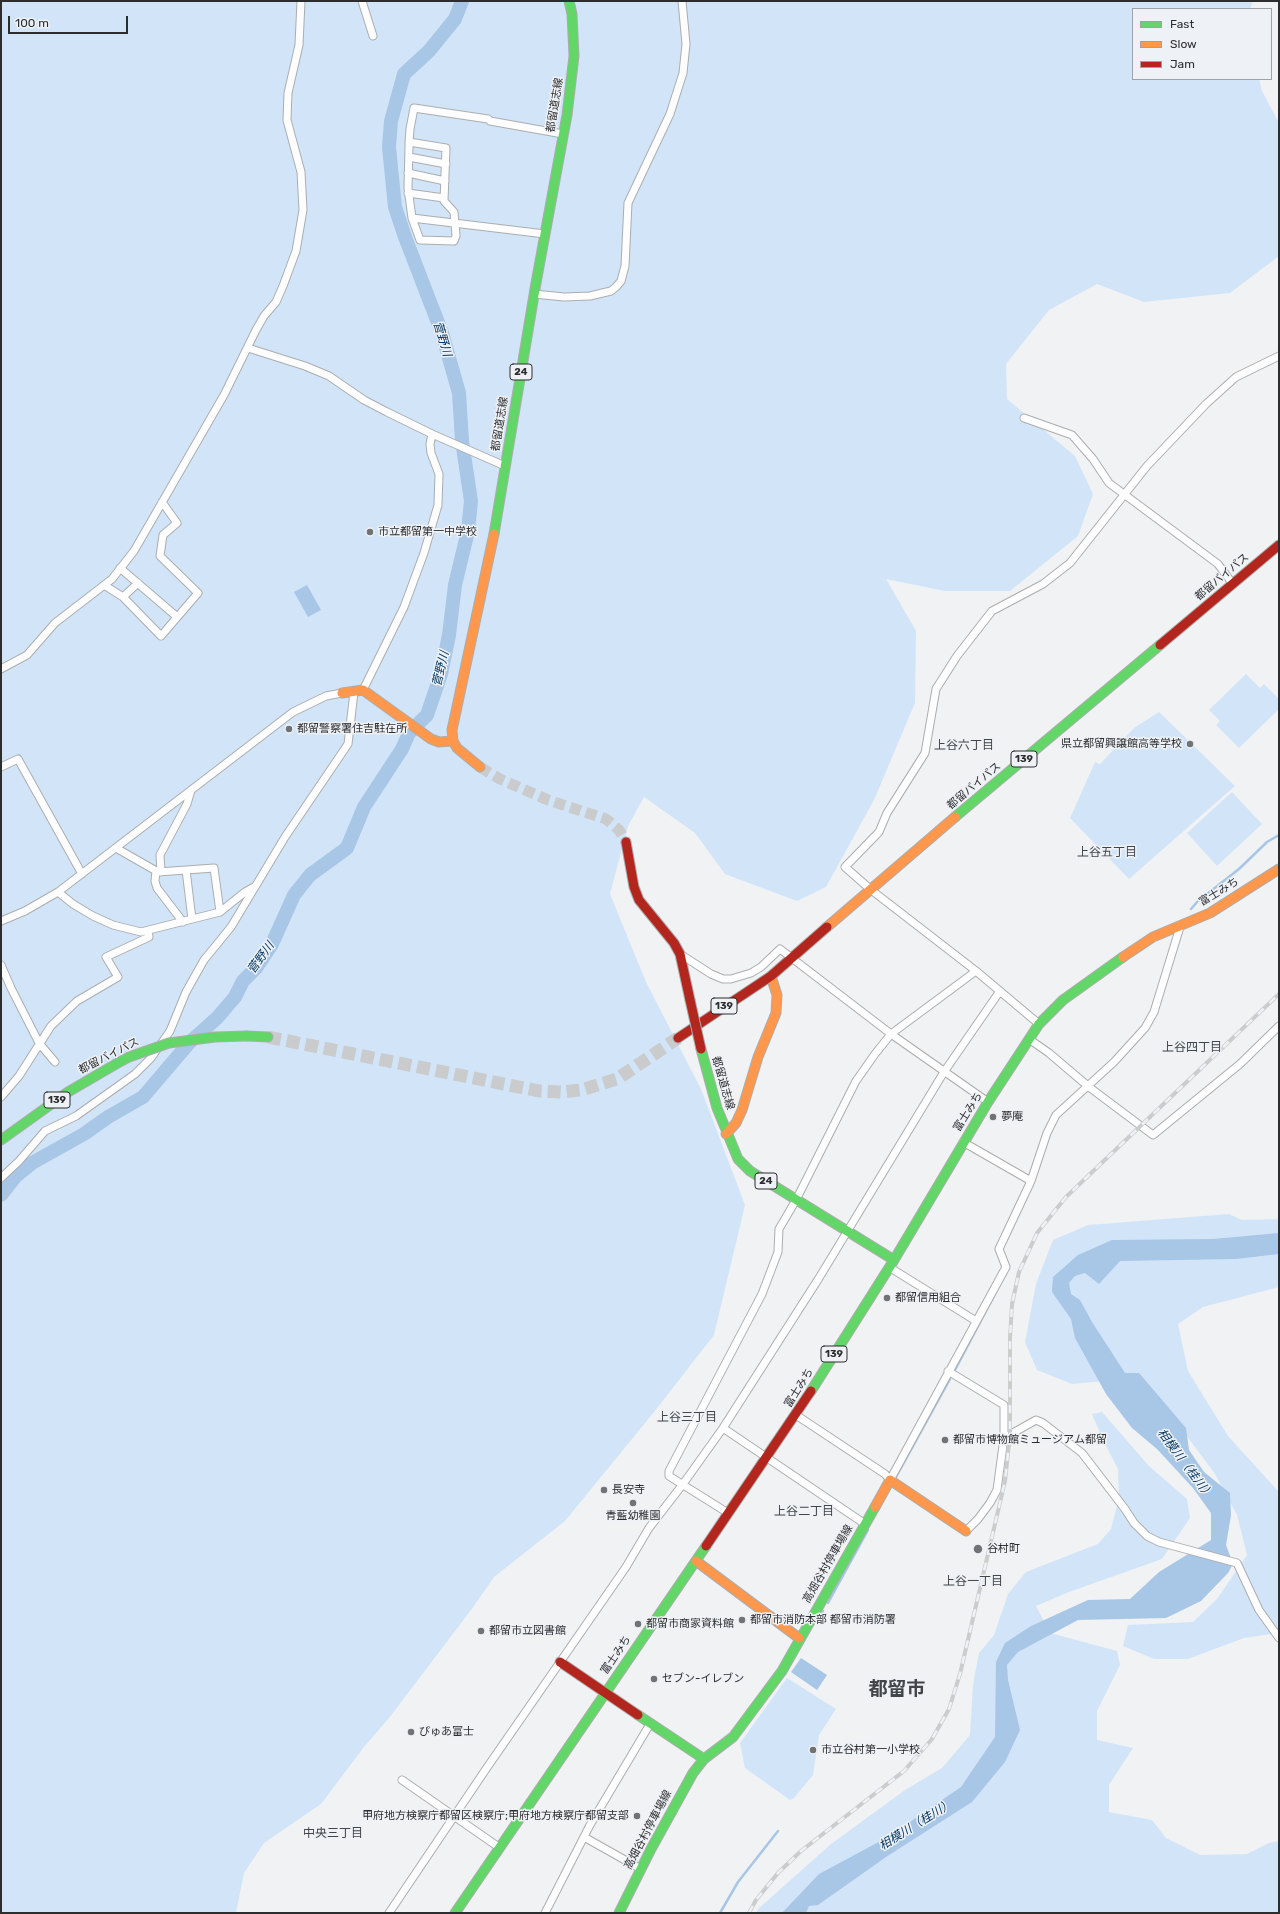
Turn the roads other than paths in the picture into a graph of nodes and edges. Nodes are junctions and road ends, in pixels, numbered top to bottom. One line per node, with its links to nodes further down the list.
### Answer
1 (301, 1): 18 (street)
2 (362, 1): 5 (street)
3 (569, 1): 6 (main road, 都留道志線 / 24)
4 (682, 1): 17 (street)
5 (373, 36)
6 (563, 134): 7 (street); 16 (main road, 都留道志線 / 24)
7 (409, 142): 8 (street); 9 (street)
8 (409, 157): 9 (street); 10 (street)
9 (446, 164): 11 (street)
10 (408, 173): 11 (street); 12 (street)
11 (445, 180): 13 (street)
12 (408, 193): 13 (street); 14 (street)
13 (444, 198): 15 (street)
14 (412, 218): 15 (street); 15 (street)
15 (455, 224): 16 (street)
16 (545, 234): 17 (main road, 都留道志線 / 24)
17 (534, 294): 22 (main road, 都留道志線 / 24)
18 (248, 348): 21 (street); 24 (street)
19 (1279, 356): 23 (street)
20 (1024, 418): 23 (street)
21 (432, 434): 22 (street); 33 (street)
22 (506, 466): 36 (main road, 都留道志線 / 24)
23 (1124, 495): 28 (street); 47 (street)
24 (162, 502): 26 (street); 31 (street)
25 (1279, 545): 28 (main road, 都留バイパス / 139)
26 (120, 568): 27 (street); 29 (street)
27 (138, 583): 30 (street); 31 (street)
28 (1232, 583): 47 (main road, 都留バイパス / 139)
29 (104, 585): 30 (street); 32 (street)
30 (123, 598): 31 (street)
31 (176, 616)
32 (1, 669)
33 (363, 690): 34 (main road); 36 (main road)
34 (354, 692): 35 (main road); 46 (street)
35 (342, 693): 39 (street)
36 (453, 741): 38 (main road)
37 (1, 767): 45 (street)
38 (480, 767)
39 (191, 790): 41 (street); 44 (street)
40 (626, 842): 55 (main road, 都留道志線 / 24)
41 (116, 848): 44 (street); 45 (street)
42 (186, 870): 44 (street); 49 (street); 50 (street)
43 (1279, 870): 53 (main road, 富士みち / 139)
44 (159, 871): 52 (street)
45 (82, 874): 48 (street)
46 (254, 887): 49 (street); 76 (street)
47 (870, 889): 56 (main road, 都留バイパス / 139); 58 (street)
48 (58, 892): 51 (street); 54 (street)
49 (220, 912): 50 (street)
50 (192, 919): 52 (street)
51 (1, 921)
52 (183, 922): 54 (street)
53 (1180, 927): 61 (main road, 富士みち / 139); 70 (street)
54 (148, 931): 67 (street)
55 (680, 954): 56 (street); 73 (main road, 都留道志線 / 24, bridge)
56 (793, 958): 59 (main road, 都留バイパス / 139); 63 (street)
57 (1, 965): 67 (street)
58 (976, 971): 60 (street); 63 (street)
59 (771, 976): 65 (main road, 都留バイパス / 139); 73 (main road)
60 (1000, 991): 61 (street); 69 (street)
61 (1039, 1024): 66 (main road, 富士みち / 139)
62 (1279, 1026): 70 (street)
63 (891, 1034): 69 (street); 78 (street)
64 (268, 1037): 74 (main road, 都留バイパス / 139, bridge)
65 (678, 1038)
66 (1030, 1039): 70 (street); 72 (main road, 富士みち / 139)
67 (39, 1043): 68 (street); 71 (street)
68 (54, 1062)
69 (944, 1072): 72 (street); 79 (street)
70 (1088, 1086): 77 (street)
71 (1, 1097)
72 (988, 1102): 75 (main road, 富士みち / 139)
73 (726, 1134): 78 (main road, 都留道志線 / 24)
74 (1, 1140)
75 (963, 1142): 77 (street); 80 (main road, 富士みち / 139)
76 (1, 1178)
77 (1031, 1181): 81 (street)
78 (796, 1200): 79 (main road, 都留道志線 / 24); 88 (street)
79 (847, 1232): 80 (main road, 都留道志線 / 24); 84 (street)
80 (892, 1263): 81 (street); 83 (main road, 富士みち / 139)
81 (976, 1321): 82 (street)
82 (948, 1371): 85 (street); 87 (street)
83 (796, 1415): 86 (main road, 富士みち / 139); 87 (street)
84 (723, 1428): 86 (street); 88 (street)
85 (1004, 1438): 91 (street); 94 (street)
86 (767, 1459): 89 (main road, 富士みち / 139); 90 (street)
87 (890, 1480): 90 (main road, 高畑谷村停車場線); 91 (main road)
88 (683, 1484): 89 (street); 95 (street)
89 (728, 1513): 92 (main road, 富士みち / 139)
90 (865, 1524): 93 (main road, 高畑谷村停車場線)
91 (966, 1531)
92 (696, 1561): 93 (main road); 96 (main road, 富士みち / 139)
93 (799, 1638): 98 (main road, 高畑谷村停車場線)
94 (1279, 1638)
95 (560, 1662): 96 (main road); 100 (street)
96 (605, 1693): 97 (main road); 102 (main road, 富士みち / 139)
97 (650, 1724): 98 (main road); 101 (street)
98 (704, 1759): 103 (main road, 高畑谷村停車場線)
99 (402, 1780): 100 (street)
100 (454, 1817): 102 (street); 104 (street)
101 (584, 1837): 103 (street); 106 (street)
102 (500, 1848): 105 (main road, 富士みち / 139)
103 (641, 1869): 107 (main road, 高畑谷村停車場線)
104 (389, 1913)
105 (455, 1913)
106 (545, 1913)
107 (619, 1913)

